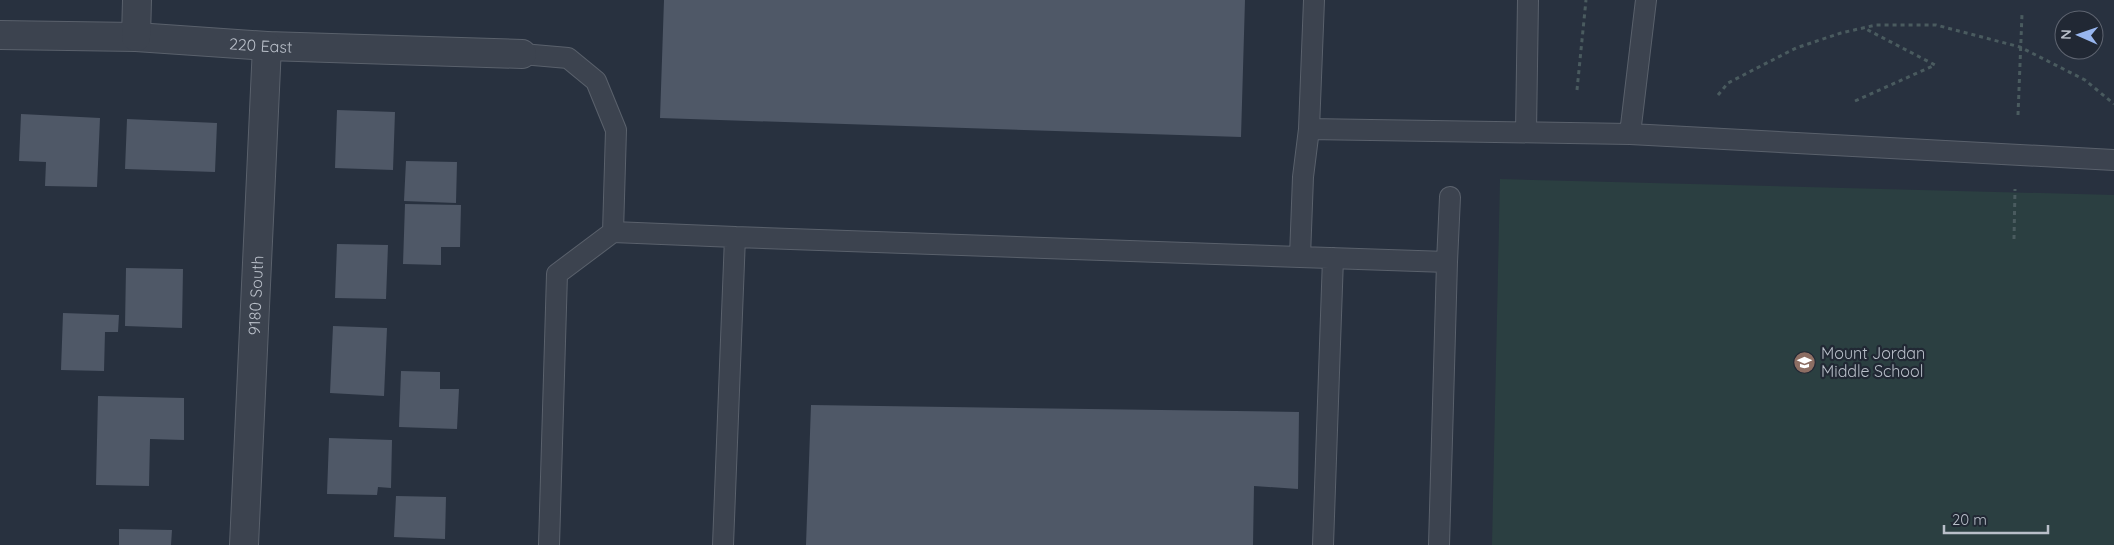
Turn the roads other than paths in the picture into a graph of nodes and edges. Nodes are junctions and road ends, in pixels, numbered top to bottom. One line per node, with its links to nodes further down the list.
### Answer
1 (137, 0): 6 (street)
2 (1314, 0): 9 (lane)
3 (1528, 0): 10 (lane)
4 (1646, 0): 11 (lane)
5 (0, 35): 6 (street, 220 East)
6 (136, 37): 7 (street, 220 East)
7 (267, 46): 8 (street, 220 East); 19 (street, 9180 South)
8 (522, 54): 14 (lane)
9 (1309, 129): 10 (lane); 16 (lane)
10 (1526, 132): 11 (lane)
11 (1630, 134): 12 (lane)
12 (2114, 160)
13 (1450, 197): 18 (lane)
14 (613, 232): 15 (lane); 20 (lane)
15 (735, 237): 16 (lane); 21 (lane)
16 (1300, 257): 17 (lane)
17 (1333, 258): 18 (lane); 22 (lane)
18 (1448, 262): 23 (lane)
19 (244, 545)
20 (549, 545)
21 (723, 545)
22 (1323, 545)
23 (1439, 545)

